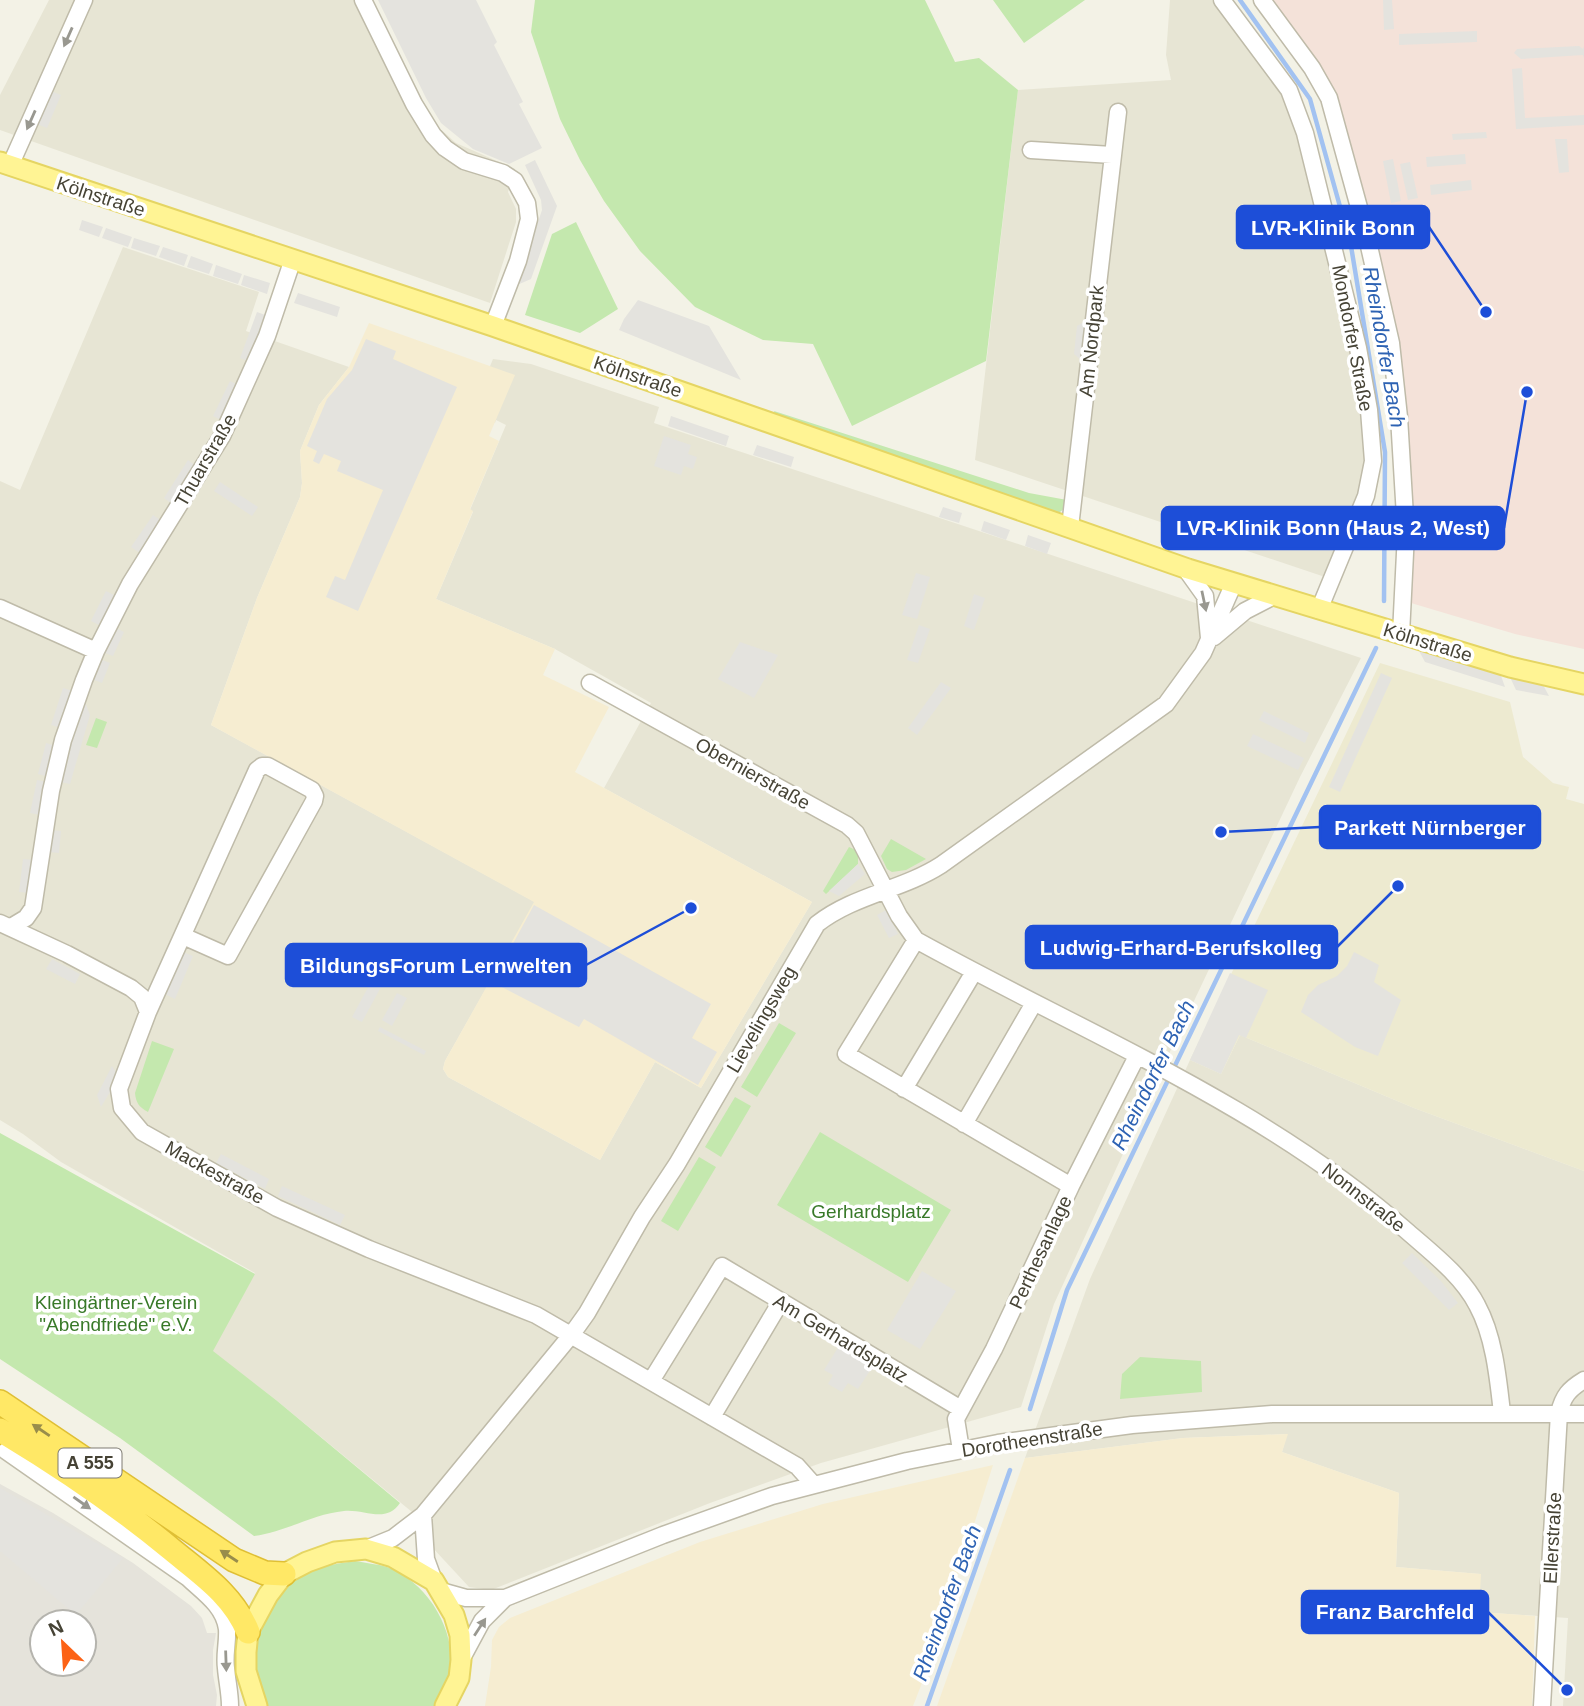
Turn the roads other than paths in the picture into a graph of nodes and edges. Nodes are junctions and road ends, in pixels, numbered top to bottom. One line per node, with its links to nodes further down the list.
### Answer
1 (84, 0): 8 (street, one-way to 8)
2 (363, 0): 10 (street)
3 (1222, 0): 16 (street, Mondorfer Straße)
4 (1262, 0): 17 (street)
5 (1118, 112): 7 (street, Am Nordpark)
6 (1031, 150): 7 (street)
7 (1112, 155): 11 (street, Am Nordpark)
8 (5, 164): 9 (main road, Kölnstraße)
9 (293, 259): 10 (main road, Kölnstraße); 19 (street, Thuarstraße)
10 (493, 326): 11 (main road, Kölnstraße)
11 (1070, 527): 12 (main road, Kölnstraße)
12 (1185, 568): 13 (main road, Kölnstraße); 18 (street, one-way to 18)
13 (1234, 583): 14 (main road, Kölnstraße); 18 (street, Lievelingsweg)
14 (1274, 596): 16 (main road, Kölnstraße); 18 (street)
15 (0, 608): 19 (street)
16 (1320, 610): 17 (main road, Kölnstraße)
17 (1401, 634): 21 (main road, Kölnstraße)
18 (1209, 641): 22 (street, Lievelingsweg)
19 (96, 651): 23 (street, Thuarstraße)
20 (590, 683): 22 (street, Obernierstraße)
21 (1584, 684)
22 (887, 891): 25 (street, Obernierstraße); 34 (street, Lievelingsweg)
23 (6, 925): 28 (street)
24 (183, 936): 24 (street, Mackestraße); 28 (street, Mackestraße)
25 (916, 940): 26 (street, Nonnstraße); 30 (street)
26 (974, 972): 27 (street, Nonnstraße); 30 (street)
27 (1034, 1003): 29 (street, Nonnstraße); 31 (street)
28 (148, 1012): 34 (street, Mackestraße)
29 (1137, 1056): 32 (street, Perthesanlage); 39 (street, Nonnstraße)
30 (904, 1089): 31 (street)
31 (964, 1124): 32 (street)
32 (1071, 1186): 38 (street, Perthesanlage)
33 (780, 1303): 36 (street, Am Gerhardsplatz); 38 (street, Am Gerhardsplatz); 42 (street)
34 (572, 1334): 36 (street, Mackestraße); 46 (street, Lievelingsweg)
35 (1584, 1380): 40 (street, Ellerstraße)
36 (652, 1381): 42 (street, Mackestraße)
37 (0, 1402): 48 (highway, A 555, one-way to 37)
38 (961, 1409): 44 (street, Perthesanlage)
39 (1502, 1413): 40 (street, Dorotheenstraße); 44 (street, Dorotheenstraße)
40 (1559, 1413): 41 (street, Dorotheenstraße); 57 (street, Ellerstraße)
41 (1584, 1414)
42 (712, 1417): 45 (street, Mackestraße)
43 (2, 1443): 51 (highway, A 555); 54 (street, one-way to 54)
44 (961, 1450): 45 (street, Dorotheenstraße)
45 (813, 1484): 50 (street, Dorotheenstraße)
46 (423, 1515): 47 (street, Lievelingsweg); 49 (street)
47 (366, 1549): 48 (main road); 49 (main road)
48 (284, 1574): 51 (main road)
49 (438, 1586): 50 (street, Dorotheenstraße); 52 (main road)
50 (505, 1598): 52 (street, Dorotheenstraße, one-way to 50)
51 (248, 1632): 53 (main road)
52 (460, 1669): 55 (main road); 56 (main road)
53 (251, 1702)
54 (230, 1706)
55 (445, 1706)
56 (463, 1706)
57 (1542, 1706)

